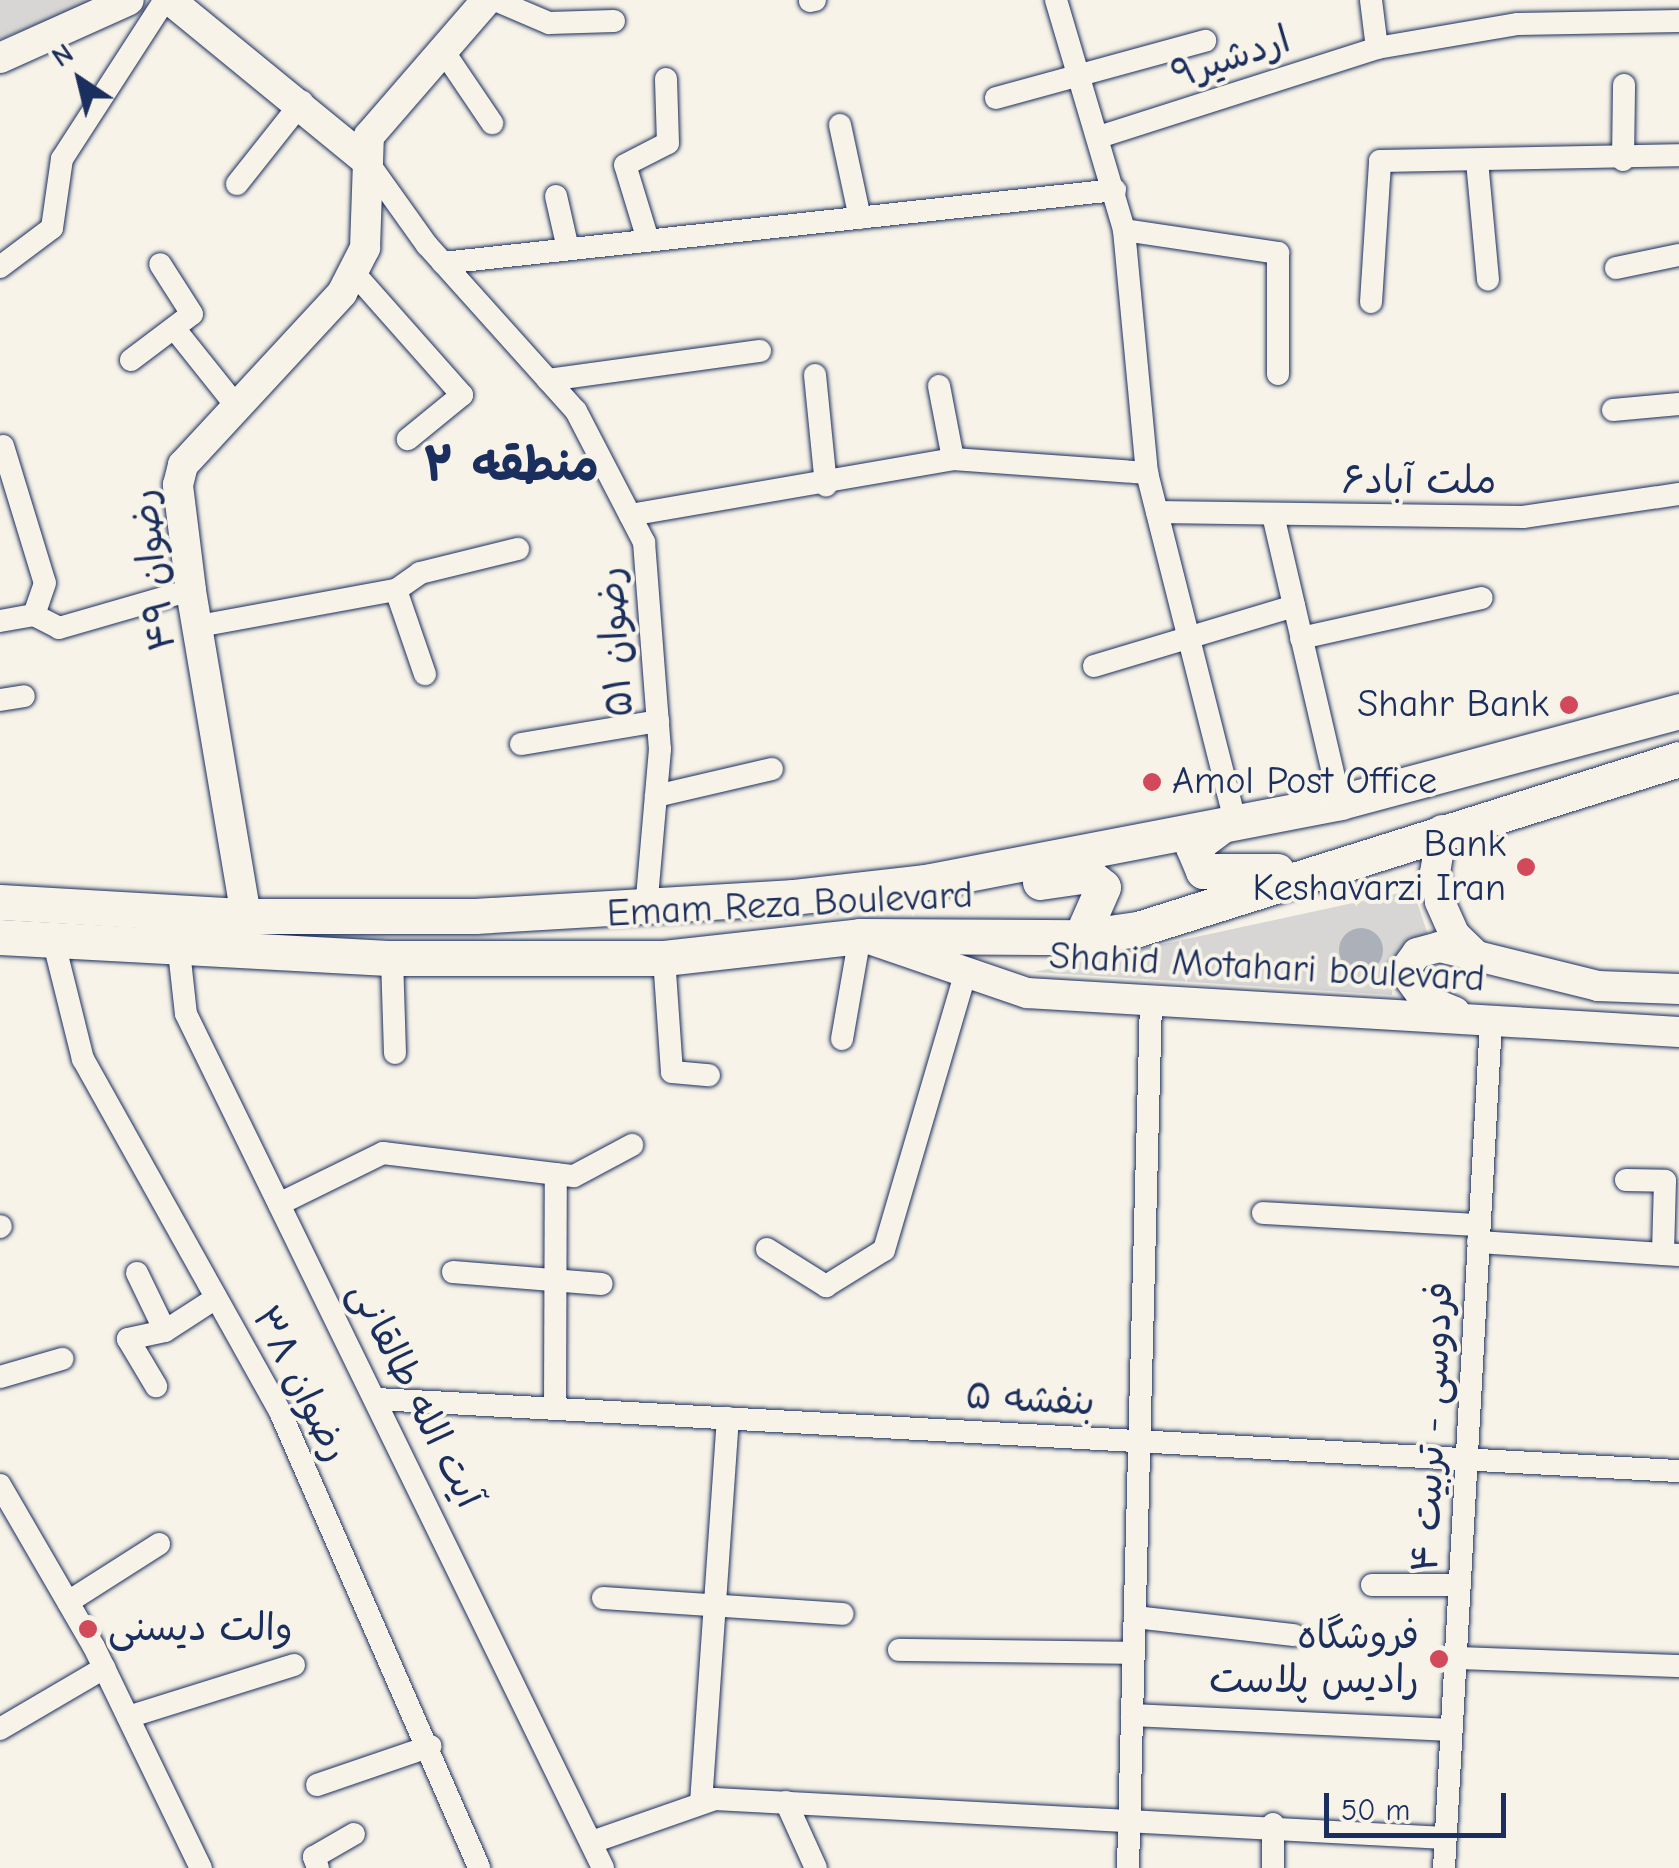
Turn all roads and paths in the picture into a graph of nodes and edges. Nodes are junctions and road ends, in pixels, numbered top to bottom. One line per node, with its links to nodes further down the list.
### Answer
1 (129, 0): 12 (street)
2 (167, 0): 17 (street); 35 (street)
3 (487, 0): 11 (street)
4 (495, 0): 8 (street)
5 (1056, 0): 13 (street)
6 (1371, 0): 10 (street)
7 (1679, 20): 10 (street, اردشیر۹)
8 (614, 21)
9 (1205, 41): 13 (street)
10 (1377, 48): 20 (street, اردشیر۹)
11 (444, 52): 18 (street); 23 (street)
12 (0, 58)
13 (1084, 74): 16 (street); 20 (street)
14 (666, 78): 30 (street)
15 (1624, 85): 22 (street)
16 (996, 98)
17 (302, 102): 23 (street); 25 (street)
18 (492, 123)
19 (840, 126): 28 (street)
20 (1102, 136): 26 (street)
21 (1679, 155): 22 (street)
22 (1623, 160): 24 (street)
23 (366, 161): 33 (street, رضوان ۵۱); 37 (street, رضوان ۴۹)
24 (1477, 161): 38 (street); 39 (street)
25 (237, 184)
26 (1115, 190): 28 (street); 29 (street)
27 (556, 196): 31 (street)
28 (860, 218): 30 (street)
29 (1124, 230): 43 (street); 53 (street)
30 (648, 240): 31 (street)
31 (568, 249): 33 (street)
32 (1679, 255): 36 (street)
33 (443, 262): 45 (street, رضوان ۵۱)
34 (160, 264): 40 (street)
35 (0, 267)
36 (1616, 268)
37 (354, 273): 48 (street, رضوان ۴۹); 50 (street)
38 (1488, 279)
39 (1371, 302)
40 (174, 328): 42 (street); 48 (street)
41 (760, 351): 45 (street)
42 (131, 360)
43 (1278, 374)
44 (815, 375): 54 (street)
45 (548, 380): 58 (street, رضوان ۵۱)
46 (939, 386): 52 (street)
47 (1679, 404): 49 (street)
48 (236, 407): 60 (street, رضوان ۴۹)
49 (1614, 410)
50 (408, 439)
51 (3, 446): 64 (street)
52 (952, 458): 53 (street); 54 (street)
53 (1146, 473): 56 (street)
54 (826, 485): 58 (street)
55 (1679, 494): 57 (street, ملت آباد۶)
56 (1158, 512): 57 (street, ملت آباد۶); 67 (street)
57 (1272, 514): 63 (street)
58 (630, 516): 72 (street, رضوان ۵۱)
59 (518, 549): 61 (street)
60 (192, 590): 64 (street); 66 (street, رضوان ۴۹)
61 (396, 590): 66 (street); 70 (street)
62 (1482, 598): 68 (street)
63 (1294, 606): 67 (street); 68 (street)
64 (34, 615): 65 (street)
65 (0, 621)
66 (199, 626): 84 (street, رضوان ۴۹)
67 (1192, 636): 69 (street); 78 (street)
68 (1302, 638): 77 (street)
69 (1094, 666)
70 (425, 674)
71 (1679, 711): 77 (main road, Emam Reza Boulevard)
72 (658, 721): 73 (street); 76 (street, رضوان ۵۱)
73 (520, 744)
74 (1679, 760): 79 (main road, Emam Reza Boulevard)
75 (772, 769): 76 (street)
76 (656, 796): 83 (street, رضوان ۵۱)
77 (1340, 802): 78 (main road, Emam Reza Boulevard)
78 (1228, 824): 80 (main road); 81 (main road, Emam Reza Boulevard)
79 (1442, 830): 80 (main road, Emam Reza Boulevard); 90 (street, Shahid Motahari boulevard)
80 (1343, 865): 87 (main road, Emam Reza Boulevard)
81 (926, 882): 83 (main road, Emam Reza Boulevard); 87 (main road)
82 (0, 902): 84 (main road, Emam Reza Boulevard)
83 (646, 909): 84 (main road, Emam Reza Boulevard)
84 (246, 916)
85 (860, 936): 87 (main road, Emam Reza Boulevard); 92 (main road, Emam Reza Boulevard); 93 (street, Shahid Motahari boulevard); 98 (street)
86 (0, 937): 88 (main road, Emam Reza Boulevard)
87 (1081, 937)
88 (53, 939): 89 (main road, Emam Reza Boulevard); 113 (street, رضوان ۳۸)
89 (179, 951): 91 (main road, Emam Reza Boulevard); 104 (street, آیت الله طالقانی)
90 (1476, 956): 94 (street, Shahid Motahari boulevard); 96 (street)
91 (392, 958): 92 (main road, Emam Reza Boulevard); 99 (street)
92 (664, 958): 100 (street)
93 (965, 974): 95 (street, Shahid Motahari boulevard); 107 (street)
94 (1679, 989)
95 (1151, 1001): 96 (street, Shahid Motahari boulevard); 121 (street)
96 (1483, 1021): 97 (street, Shahid Motahari boulevard); 106 (street, فردوسی - تربیت ۴)
97 (1679, 1032)
98 (842, 1039)
99 (395, 1052)
100 (708, 1075)
101 (632, 1144): 102 (street)
102 (556, 1174): 104 (street); 111 (street)
103 (1626, 1180): 108 (street)
104 (280, 1204): 118 (street, آیت الله طالقانی)
105 (1263, 1213): 106 (street)
106 (1479, 1234): 108 (street); 122 (street, فردوسی - تربیت ۴)
107 (767, 1249)
108 (1671, 1254)
109 (137, 1272): 114 (street)
110 (453, 1272): 111 (street)
111 (556, 1278): 112 (street); 119 (street)
112 (602, 1284)
113 (216, 1298): 114 (street); 144 (street, رضوان ۳۸)
114 (164, 1330): 117 (street)
115 (62, 1359): 116 (street)
116 (0, 1377)
117 (156, 1386)
118 (378, 1398): 119 (street, بنفشه ۵); 152 (street, آیت الله طالقانی)
119 (555, 1408): 120 (street, بنفشه ۵)
120 (728, 1418): 121 (street, بنفشه ۵); 130 (street)
121 (1139, 1440): 122 (street, بنفشه ۵); 132 (street)
122 (1466, 1459): 123 (street, بنفشه ۵); 127 (street, فردوسی - تربیت ۴)
123 (1679, 1470)
124 (0, 1485): 129 (street)
125 (159, 1544): 129 (street)
126 (1372, 1585): 127 (street)
127 (1460, 1585): 136 (street, فردوسی - تربیت ۴)
128 (603, 1598): 130 (street)
129 (68, 1602): 139 (street)
130 (715, 1606): 131 (street); 147 (street)
131 (842, 1614)
132 (1134, 1617): 133 (street); 135 (street)
133 (1294, 1635)
134 (900, 1650): 135 (street)
135 (1134, 1653): 140 (street)
136 (1456, 1658): 138 (street); 143 (street, فردوسی - تربیت ۴)
137 (294, 1665): 141 (street)
138 (1679, 1666)
139 (104, 1668): 141 (street); 142 (street)
140 (1132, 1714): 143 (street); 148 (street)
141 (128, 1717): 153 (street)
142 (0, 1729)
143 (1451, 1730): 151 (street, فردوسی - تربیت ۴)
144 (431, 1746): 145 (street); 155 (street, رضوان ۳۸)
145 (317, 1785)
146 (786, 1802): 147 (street); 148 (street); 157 (street)
147 (701, 1803): 152 (street)
148 (1129, 1818): 149 (street); 158 (street)
149 (1274, 1824): 151 (street); 159 (street)
150 (354, 1834): 154 (street)
151 (1445, 1838): 160 (street, فردوسی - تربیت ۴)
152 (592, 1842): 156 (street, آیت الله طالقانی)
153 (200, 1868)
154 (318, 1868)
155 (479, 1868)
156 (604, 1868)
157 (816, 1868)
158 (1128, 1868)
159 (1273, 1868)
160 (1444, 1868)

